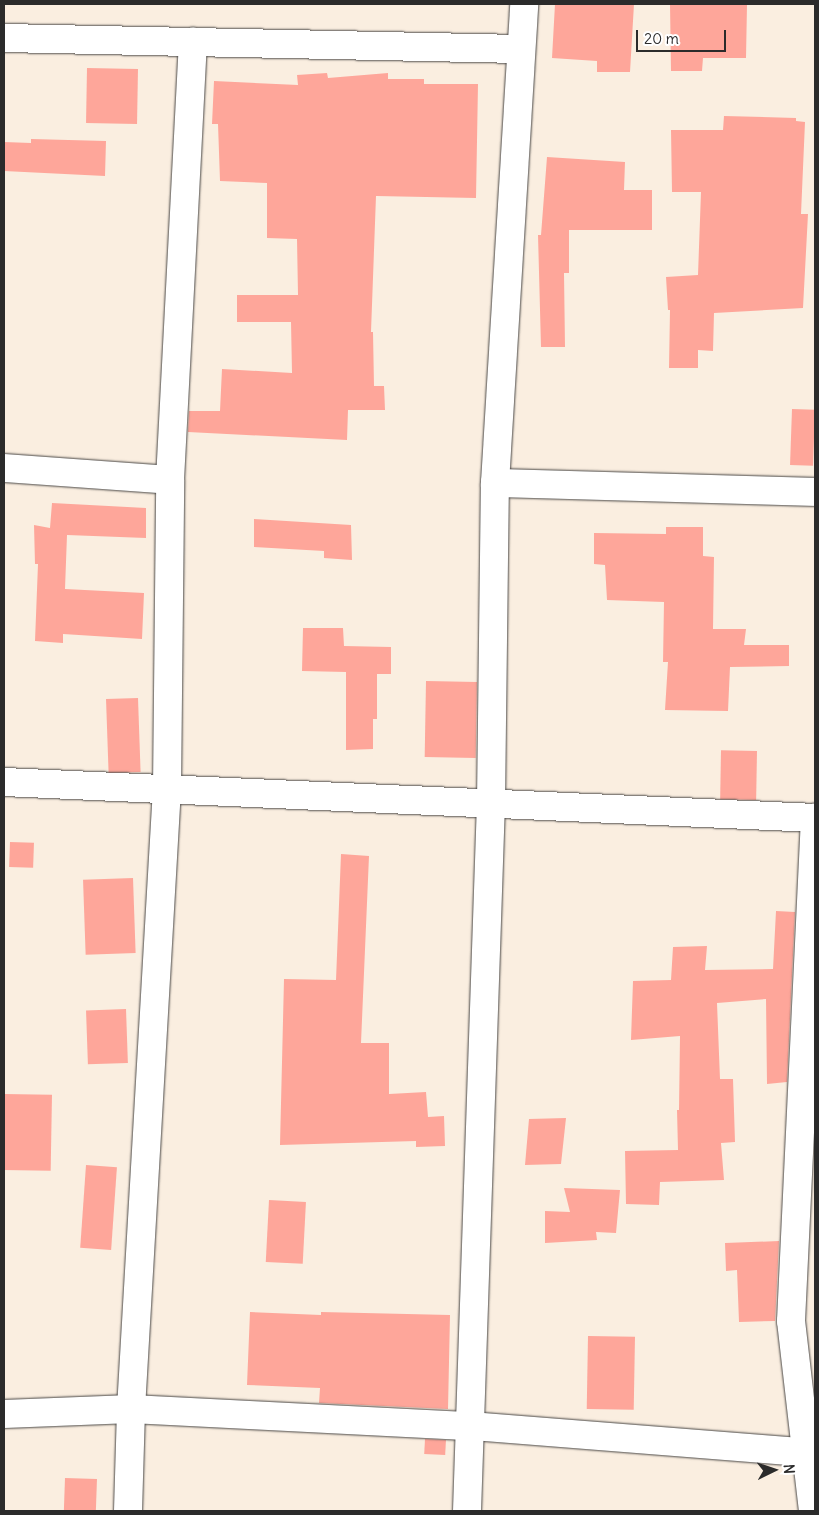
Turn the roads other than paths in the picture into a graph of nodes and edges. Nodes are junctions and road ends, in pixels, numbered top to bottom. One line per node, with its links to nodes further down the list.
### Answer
1 (524, 4): 4 (street)
2 (4, 38): 3 (street)
3 (193, 42): 4 (street); 6 (street)
4 (521, 48): 7 (street)
5 (4, 468): 6 (street)
6 (170, 480): 10 (street)
7 (495, 483): 8 (street); 11 (street)
8 (815, 492)
9 (4, 782): 10 (street)
10 (166, 789): 11 (street); 13 (street)
11 (491, 803): 12 (street); 15 (street)
12 (815, 818): 16 (street)
13 (132, 1409): 14 (street); 15 (street); 17 (street)
14 (4, 1414)
15 (471, 1426): 16 (street); 18 (street)
16 (811, 1453): 19 (street)
17 (128, 1511)
18 (467, 1511)
19 (813, 1511)

